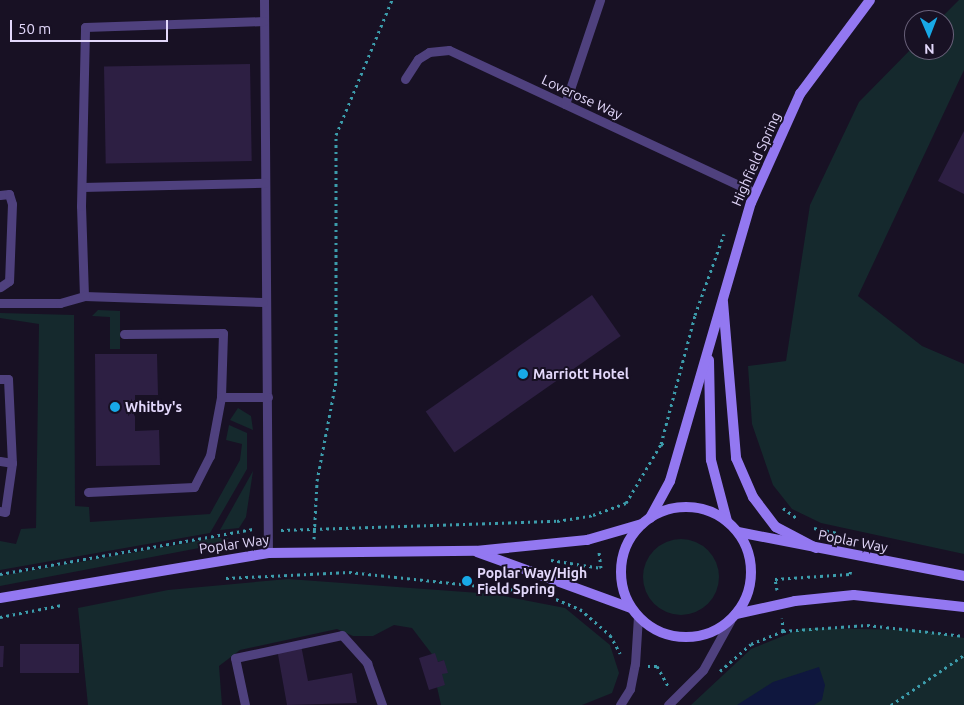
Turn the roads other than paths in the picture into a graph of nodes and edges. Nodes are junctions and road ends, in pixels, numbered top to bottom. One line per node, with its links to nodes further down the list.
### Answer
1 (264, 0): 4 (lane)
2 (600, 0): 6 (lane)
3 (870, 0): 9 (main road, Highfield Spring)
4 (264, 21): 7 (lane); 8 (lane)
5 (405, 78): 6 (lane, Loverose Way)
6 (565, 104): 9 (lane, Loverose Way)
7 (265, 183): 8 (lane); 14 (lane)
8 (82, 187): 13 (lane)
9 (755, 193): 12 (main road, Highfield Spring)
10 (0, 195): 11 (lane)
11 (0, 287)
12 (722, 293): 17 (main road, Highfield Spring); 28 (main road)
13 (85, 296): 14 (lane); 15 (lane)
14 (263, 302): 20 (lane)
15 (0, 303)
16 (124, 334): 19 (lane)
17 (709, 349): 25 (main road, Highfield Spring); 26 (main road, Highfield Spring)
18 (0, 379): 22 (lane)
19 (221, 397): 20 (lane); 23 (lane)
20 (268, 397): 30 (lane)
21 (0, 461): 22 (lane)
22 (12, 463): 24 (lane)
23 (88, 492)
24 (0, 511)
25 (646, 521): 26 (main road, Poplar Way); 29 (main road, Poplar Way); 34 (main road)
26 (727, 521): 27 (main road, Poplar Way)
27 (738, 532): 28 (main road, Poplar Way); 35 (main road, Poplar Way)
28 (816, 548): 31 (main road, Poplar Way)
29 (476, 551): 30 (main road, Poplar Way); 34 (main road, Poplar Way)
30 (268, 553): 32 (main road, Poplar Way)
31 (964, 576)
32 (0, 598)
33 (964, 607): 35 (main road, Poplar Way)
34 (635, 612): 35 (main road, Poplar Way); 38 (lane)
35 (733, 618): 39 (lane)
36 (245, 705): 37 (lane)
37 (382, 705)
38 (620, 705)
39 (668, 705)

